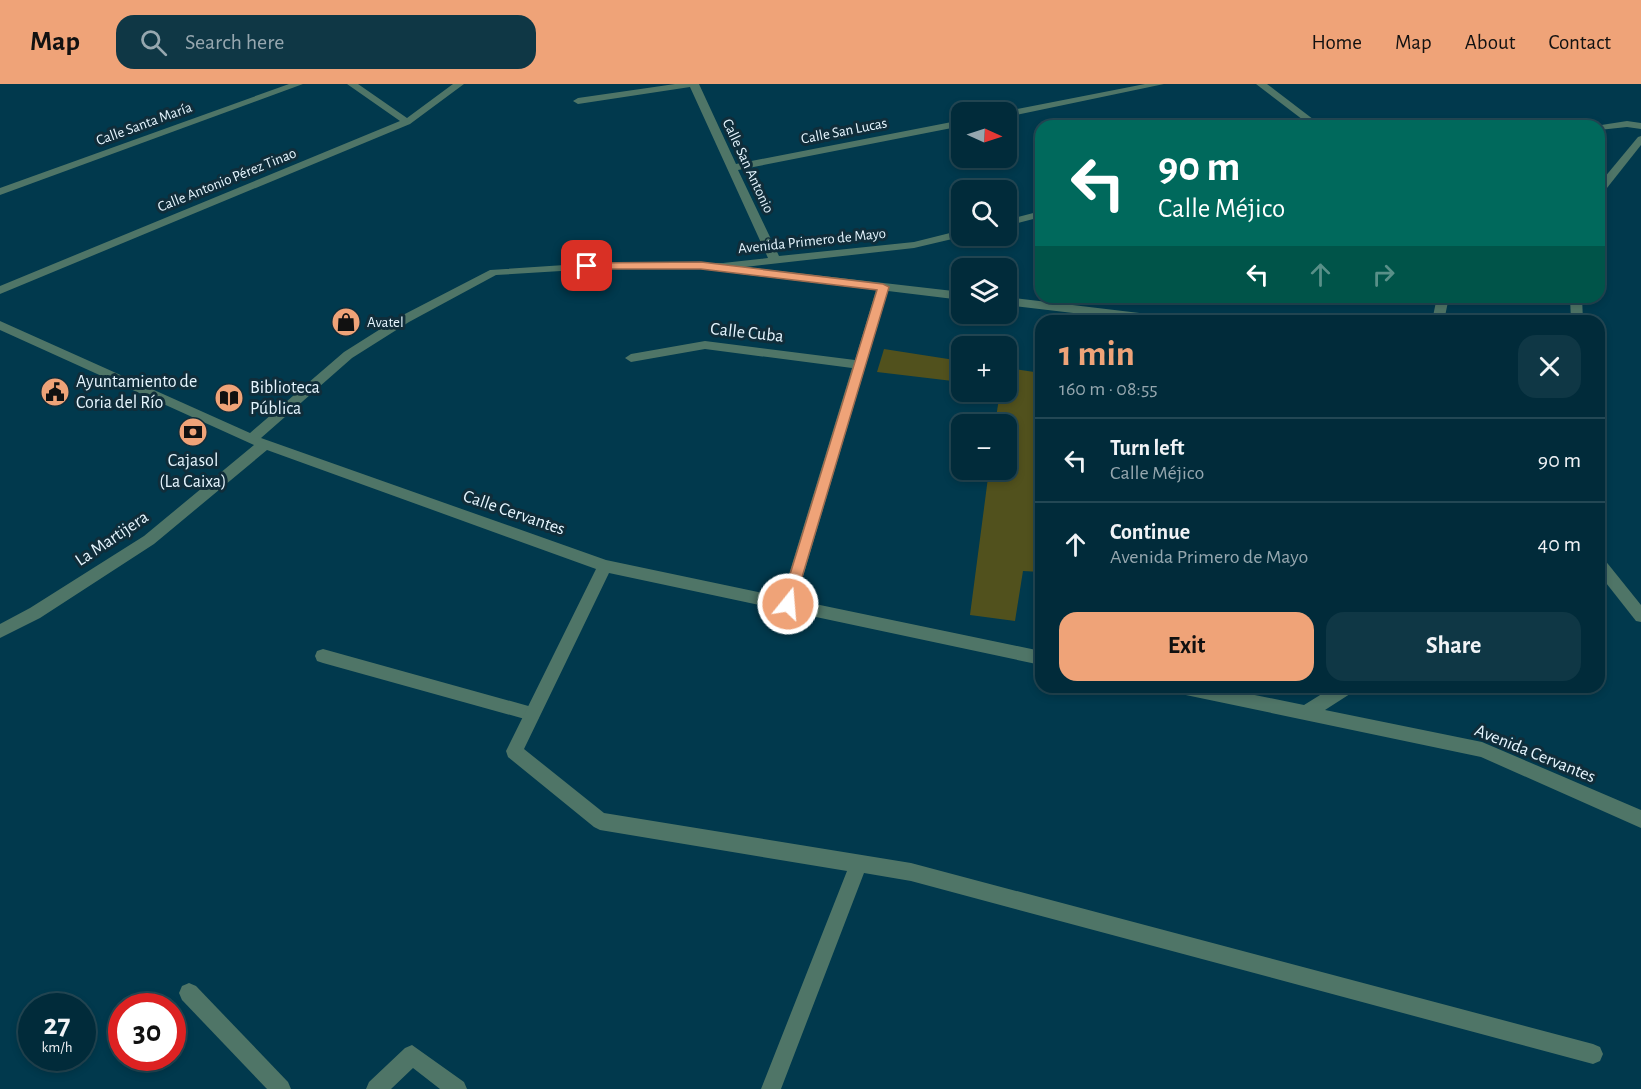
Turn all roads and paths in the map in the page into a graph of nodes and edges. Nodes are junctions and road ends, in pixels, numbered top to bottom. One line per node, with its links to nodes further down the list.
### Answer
1 (298, 84): 17 (street, Calle Santa María)
2 (352, 84): 10 (street)
3 (459, 84): 10 (street, Calle Antonio Pérez Tinao)
4 (694, 84): 7 (street); 15 (street, Calle San Antonio)
5 (1159, 84): 8 (street)
6 (1261, 84): 9 (street)
7 (578, 101)
8 (1017, 112)
9 (1309, 120)
10 (407, 122): 24 (street, Calle Antonio Pérez Tinao)
11 (951, 125): 15 (street, Calle San Lucas)
12 (1605, 126): 13 (street)
13 (1641, 126)
14 (1641, 139): 16 (street)
15 (733, 168): 21 (street, Calle San Antonio)
16 (1605, 184)
17 (0, 192)
18 (1035, 216): 19 (street)
19 (1017, 220)
20 (951, 236): 21 (street, Avenida Primero de Mayo)
21 (775, 260): 22 (street, Avenida Primero de Mayo)
22 (701, 266): 23 (street); 31 (street, Avenida Primero de Mayo)
23 (883, 287): 25 (street); 30 (street)
24 (0, 291)
25 (951, 295)
26 (1017, 303): 27 (street)
27 (1120, 315)
28 (0, 325): 31 (street, Calle Cervantes)
29 (631, 358): 30 (street, Calle Cuba)
30 (860, 365): 34 (street)
31 (258, 442): 32 (street, Calle Cervantes); 36 (street, La Martijera)
32 (605, 566): 34 (street, Calle Cervantes); 42 (street)
33 (1605, 570): 35 (street)
34 (788, 604): 38 (street, Calle Cervantes)
35 (1641, 615)
36 (0, 630)
37 (323, 657): 42 (street)
38 (1035, 657)
39 (1212, 693): 41 (street)
40 (1338, 693): 41 (street)
41 (1306, 713): 43 (street, Avenida Cervantes)
42 (532, 714): 44 (street)
43 (1641, 819)
44 (860, 863): 46 (street); 50 (street)
45 (189, 993): 47 (street)
46 (1593, 1054)
47 (281, 1089)
48 (376, 1089): 49 (street)
49 (457, 1089)
50 (771, 1089)

